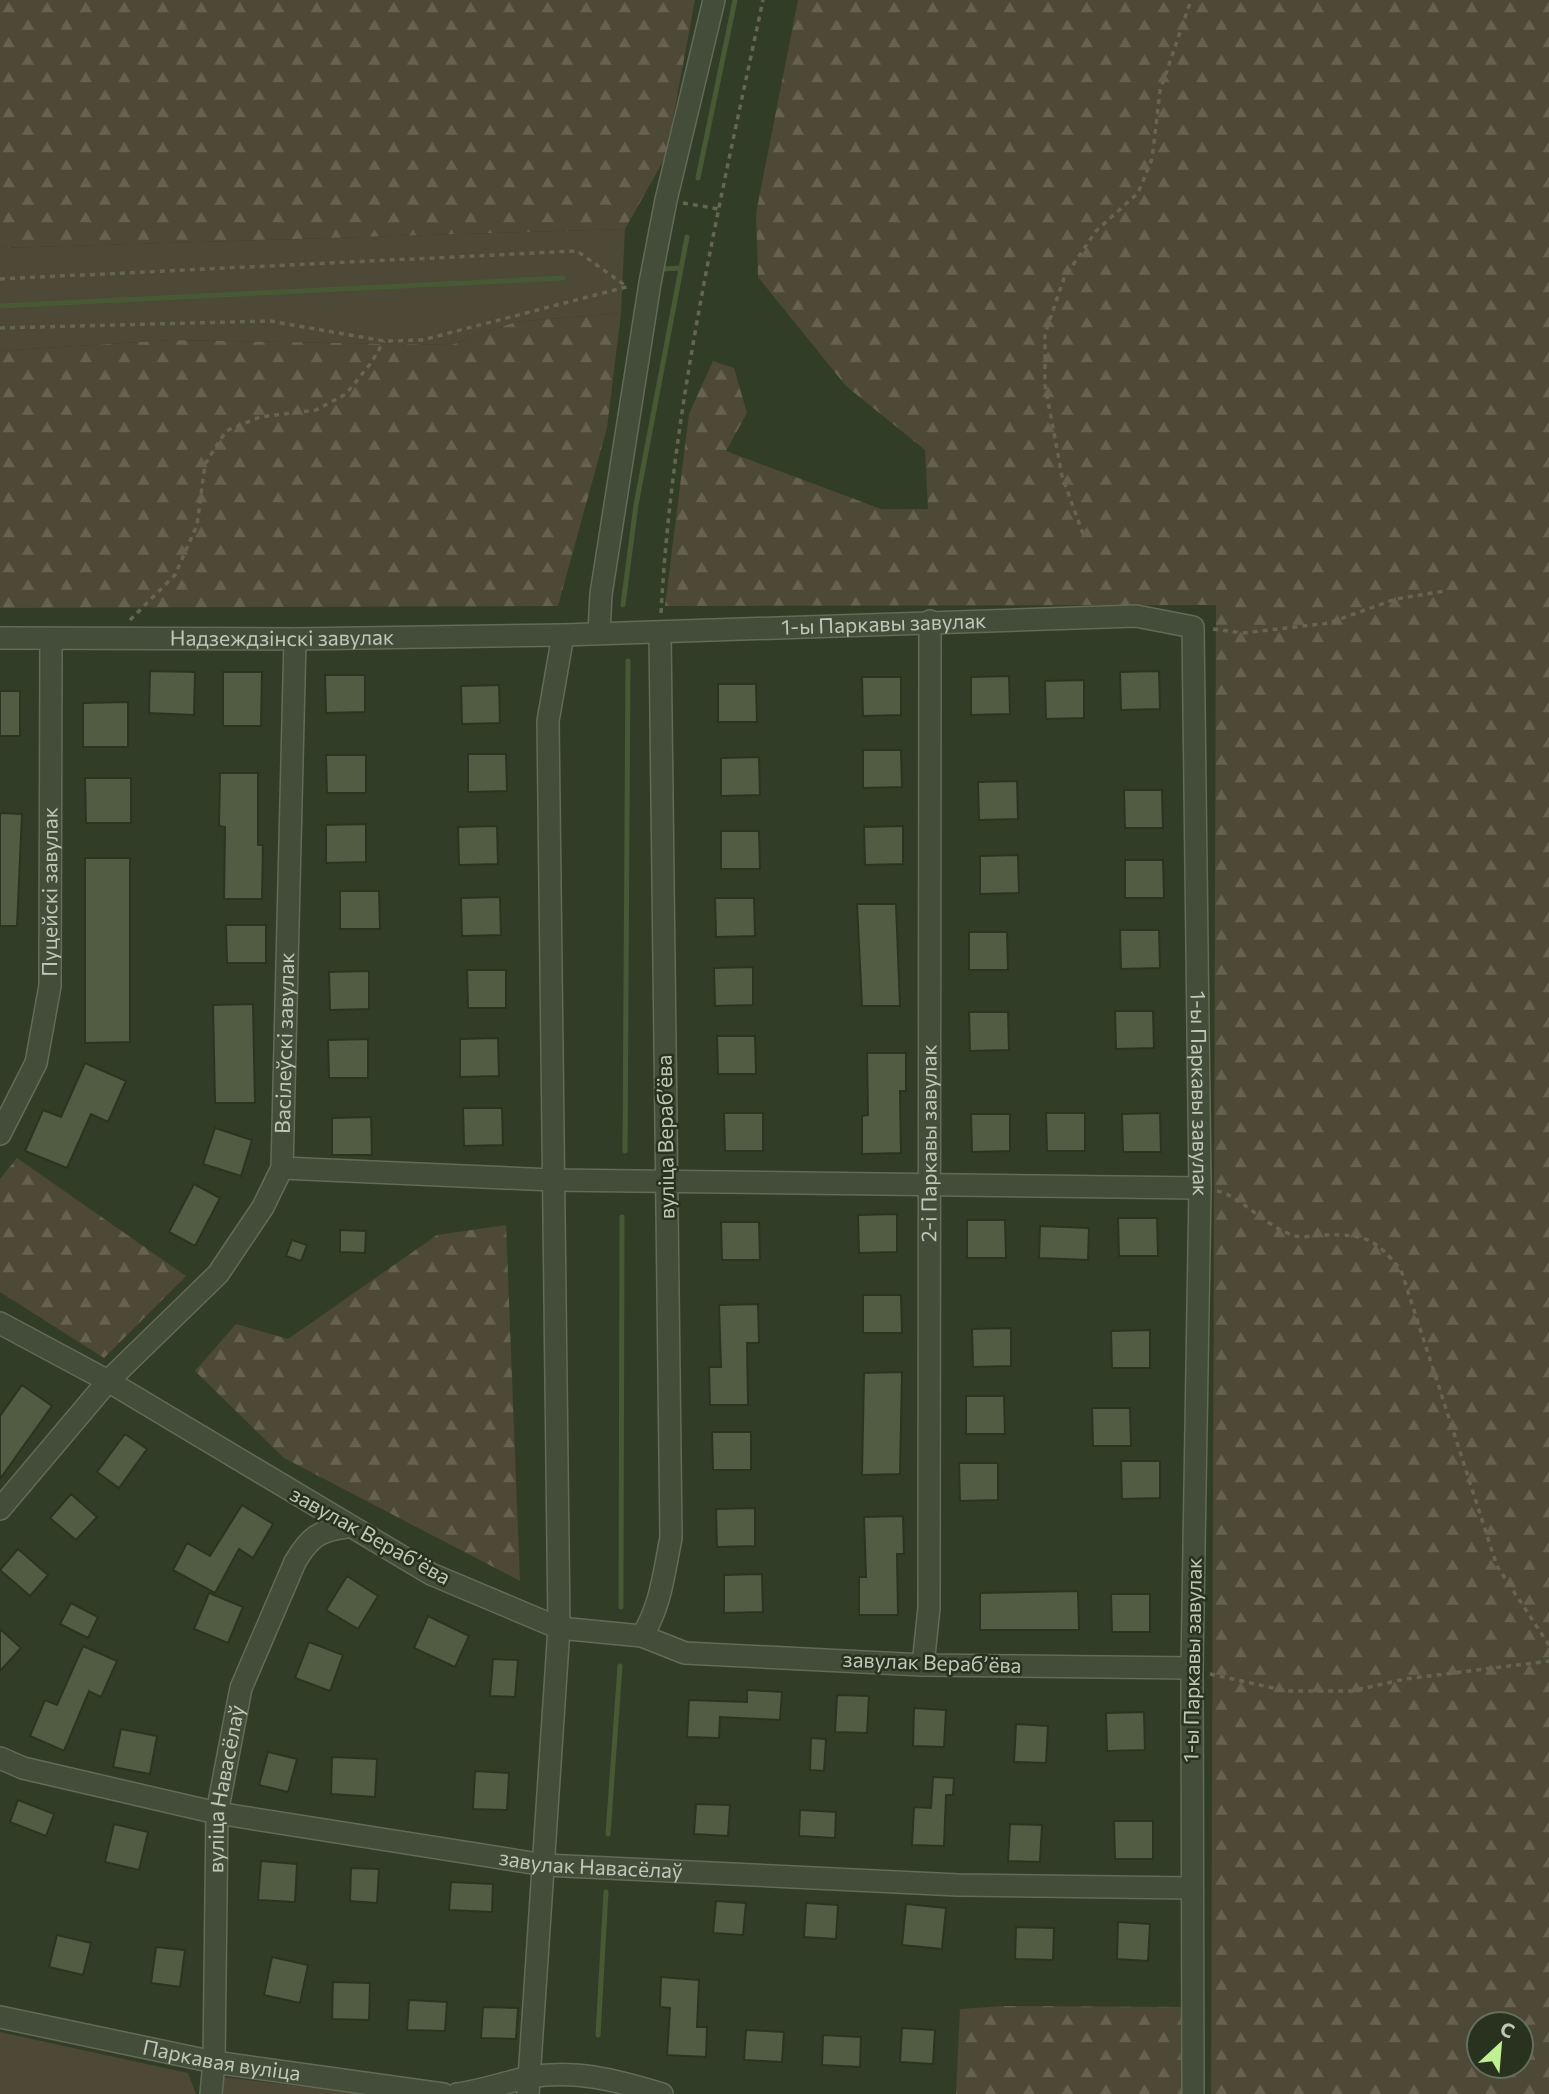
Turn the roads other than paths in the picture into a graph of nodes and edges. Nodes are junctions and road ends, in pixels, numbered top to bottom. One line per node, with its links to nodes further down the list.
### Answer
1 (714, 0): 3 (street)
2 (930, 621): 4 (street, 1-ы Паркавы завулак); 13 (street, 2-і Паркавы завулак); 14 (street, 1-ы Паркавы завулак)
3 (599, 632): 4 (street, 1-ы Паркавы завулак); 5 (street, Надзеждзінскі завулак)
4 (660, 632): 12 (street, вуліца Верабʼёва)
5 (563, 635): 8 (street, Надзеждзінскі завулак); 11 (street)
6 (0, 638): 7 (street, Надзеждзінскі завулак)
7 (51, 639): 8 (street, Надзеждзінскі завулак); 9 (street, Пуцейскі завулак)
8 (295, 639): 10 (street, Васілеўскі завулак)
9 (0, 1134)
10 (282, 1168): 11 (street); 16 (street, Васілеўскі завулак)
11 (552, 1180): 12 (street); 19 (street)
12 (667, 1181): 13 (street); 20 (street, вуліца Верабʼёва)
13 (930, 1187): 14 (street); 21 (street, 2-і Паркавы завулак)
14 (1200, 1188): 22 (street, 1-ы Паркавы завулак)
15 (0, 1323): 16 (street, завулак Верабʼёва)
16 (108, 1381): 17 (street, Васілеўскі завулак); 18 (street, завулак Верабʼёва)
17 (0, 1509)
18 (347, 1527): 19 (street, завулак Верабʼёва); 24 (street, вуліца Навасёлаў)
19 (559, 1628): 20 (street, завулак Верабʼёва); 25 (street)
20 (642, 1636): 21 (street, завулак Верабʼёва)
21 (923, 1665): 22 (street, завулак Верабʼёва)
22 (1192, 1668): 26 (street, 1-ы Паркавы завулак)
23 (0, 1758): 24 (street, завулак Навасёлаў)
24 (217, 1813): 25 (street, завулак Навасёлаў); 28 (street, вуліца Навасёлаў)
25 (545, 1865): 26 (street, завулак Навасёлаў); 29 (street)
26 (1191, 1888): 34 (street, 1-ы Паркавы завулак)
27 (0, 2017): 28 (street, Паркавая вуліца)
28 (214, 2062): 30 (street, вуліца Навасёлаў); 31 (street, Паркавая вуліца)
29 (529, 2086): 32 (street); 33 (street)
30 (211, 2094)
31 (443, 2094)
32 (457, 2094)
33 (662, 2094)
34 (1193, 2094)

